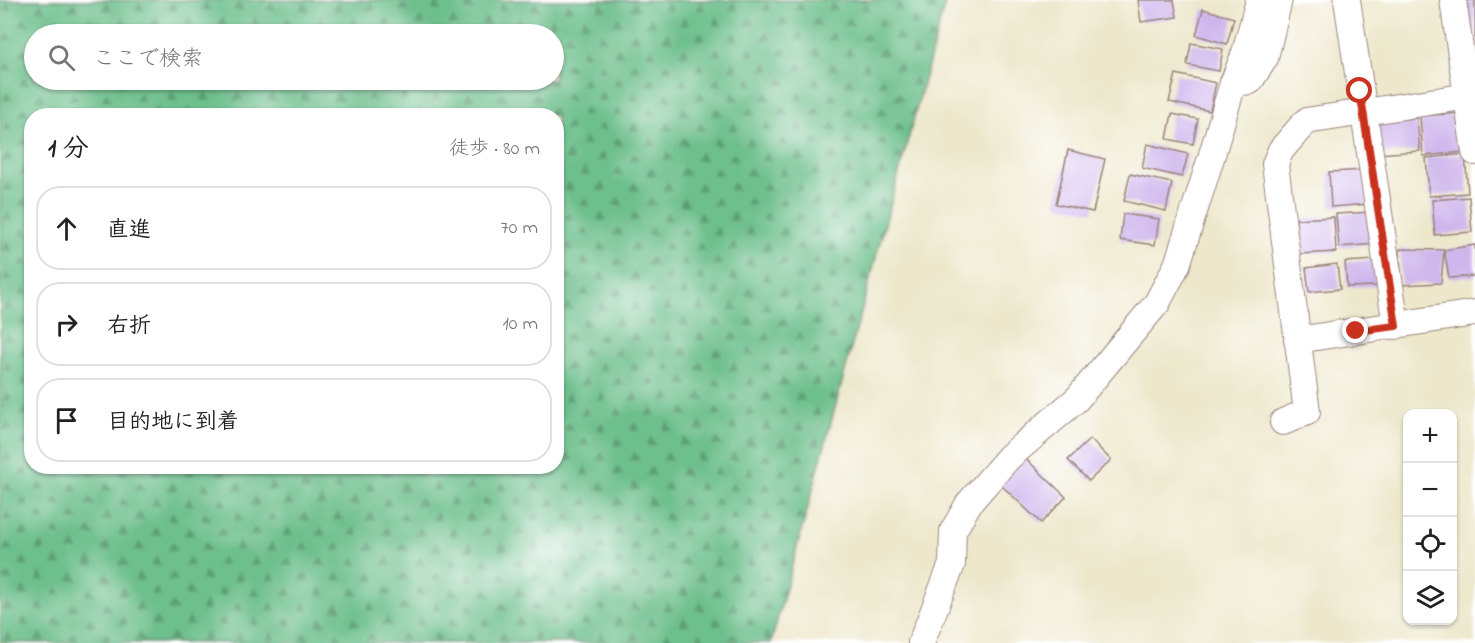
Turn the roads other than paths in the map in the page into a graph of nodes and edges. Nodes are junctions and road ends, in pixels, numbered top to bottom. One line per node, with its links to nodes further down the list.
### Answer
1 (1259, 0): 5 (street)
2 (1280, 0): 5 (street)
3 (1347, 0): 7 (street)
4 (1453, 0): 6 (street)
5 (1233, 83): 13 (street)
6 (1471, 96): 7 (street); 8 (street)
7 (1364, 113): 10 (street); 11 (street)
8 (1475, 152)
9 (1475, 313): 10 (street)
10 (1396, 326): 11 (street)
11 (1297, 339): 12 (street)
12 (1283, 422)
13 (921, 643)

